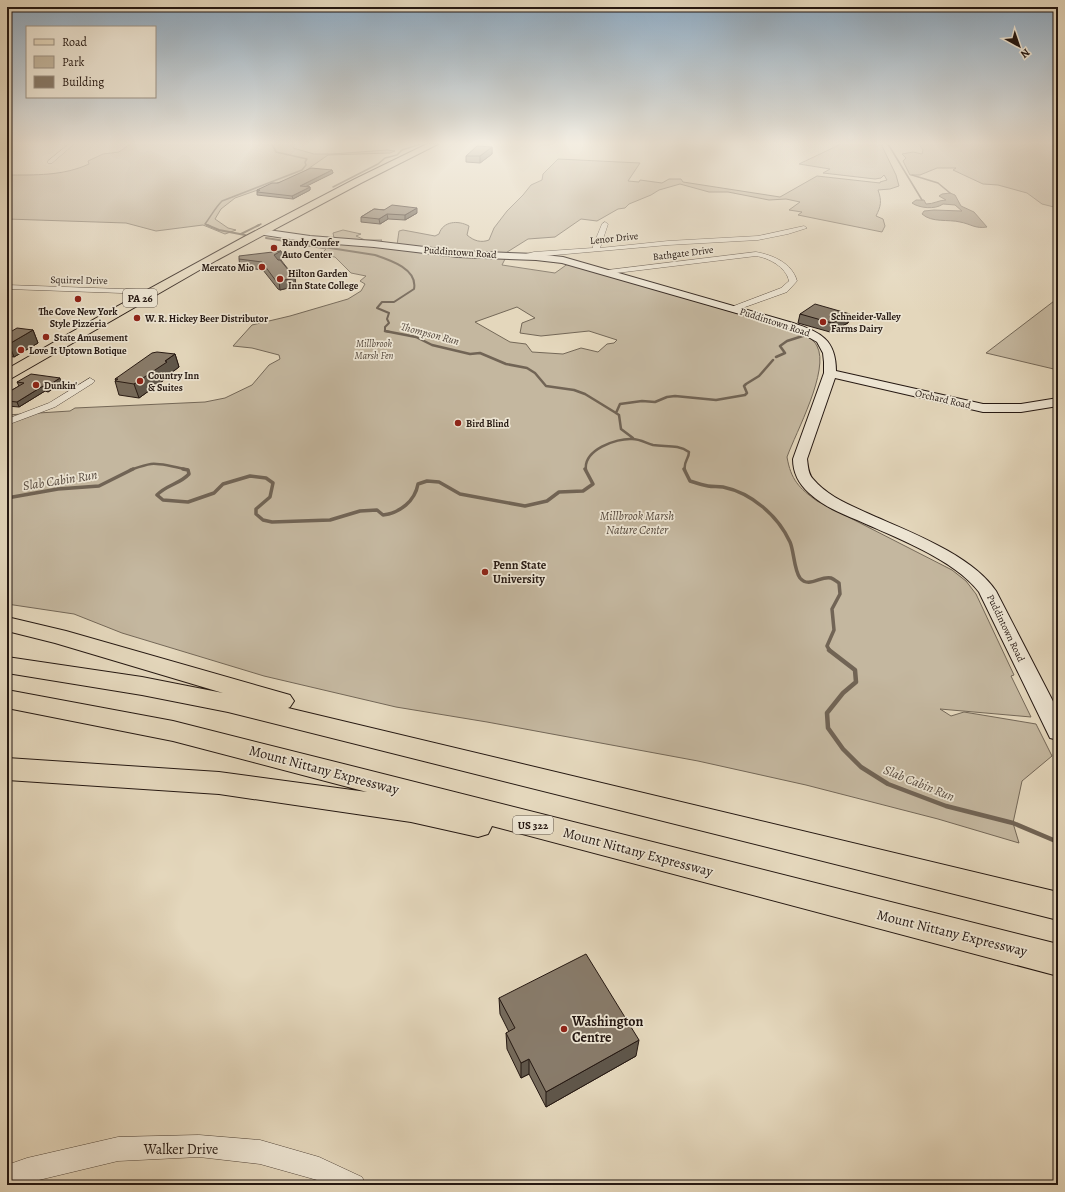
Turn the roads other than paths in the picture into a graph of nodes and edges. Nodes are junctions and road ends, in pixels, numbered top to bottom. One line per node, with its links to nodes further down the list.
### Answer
1 (322, 200): 4 (main road, PA 26)
2 (605, 224): 5 (street)
3 (804, 228): 5 (street, Lenor Drive)
4 (261, 232): 6 (street, Puddintown Road); 10 (main road, PA 26)
5 (597, 250): 6 (street, Lenor Drive)
6 (521, 256): 7 (street, Puddintown Road)
7 (608, 272): 12 (street, Puddintown Road); 12 (street, Bathgate Drive)
8 (7, 287): 9 (street, Squirrel Drive)
9 (26, 288): 10 (street, Squirrel Drive); 11 (street)
10 (151, 292): 14 (main road, PA 26)
11 (10, 295)
12 (734, 309): 13 (street, Puddintown Road)
13 (830, 373): 16 (street, Orchard Road); 21 (street, Puddintown Road)
14 (7, 374)
15 (90, 381): 17 (street)
16 (1058, 402)
17 (7, 422)
18 (7, 624): 23 (highway)
19 (7, 666): 23 (highway)
20 (7, 699): 25 (highway, Mount Nittany Expressway / US 322)
21 (1058, 732)
22 (7, 770): 25 (highway)
23 (671, 811): 24 (highway)
24 (1049, 904)
25 (982, 942): 26 (highway, Mount Nittany Expressway / US 322)
26 (1057, 960)
27 (7, 1177): 28 (street, Walker Drive)
28 (354, 1185)

